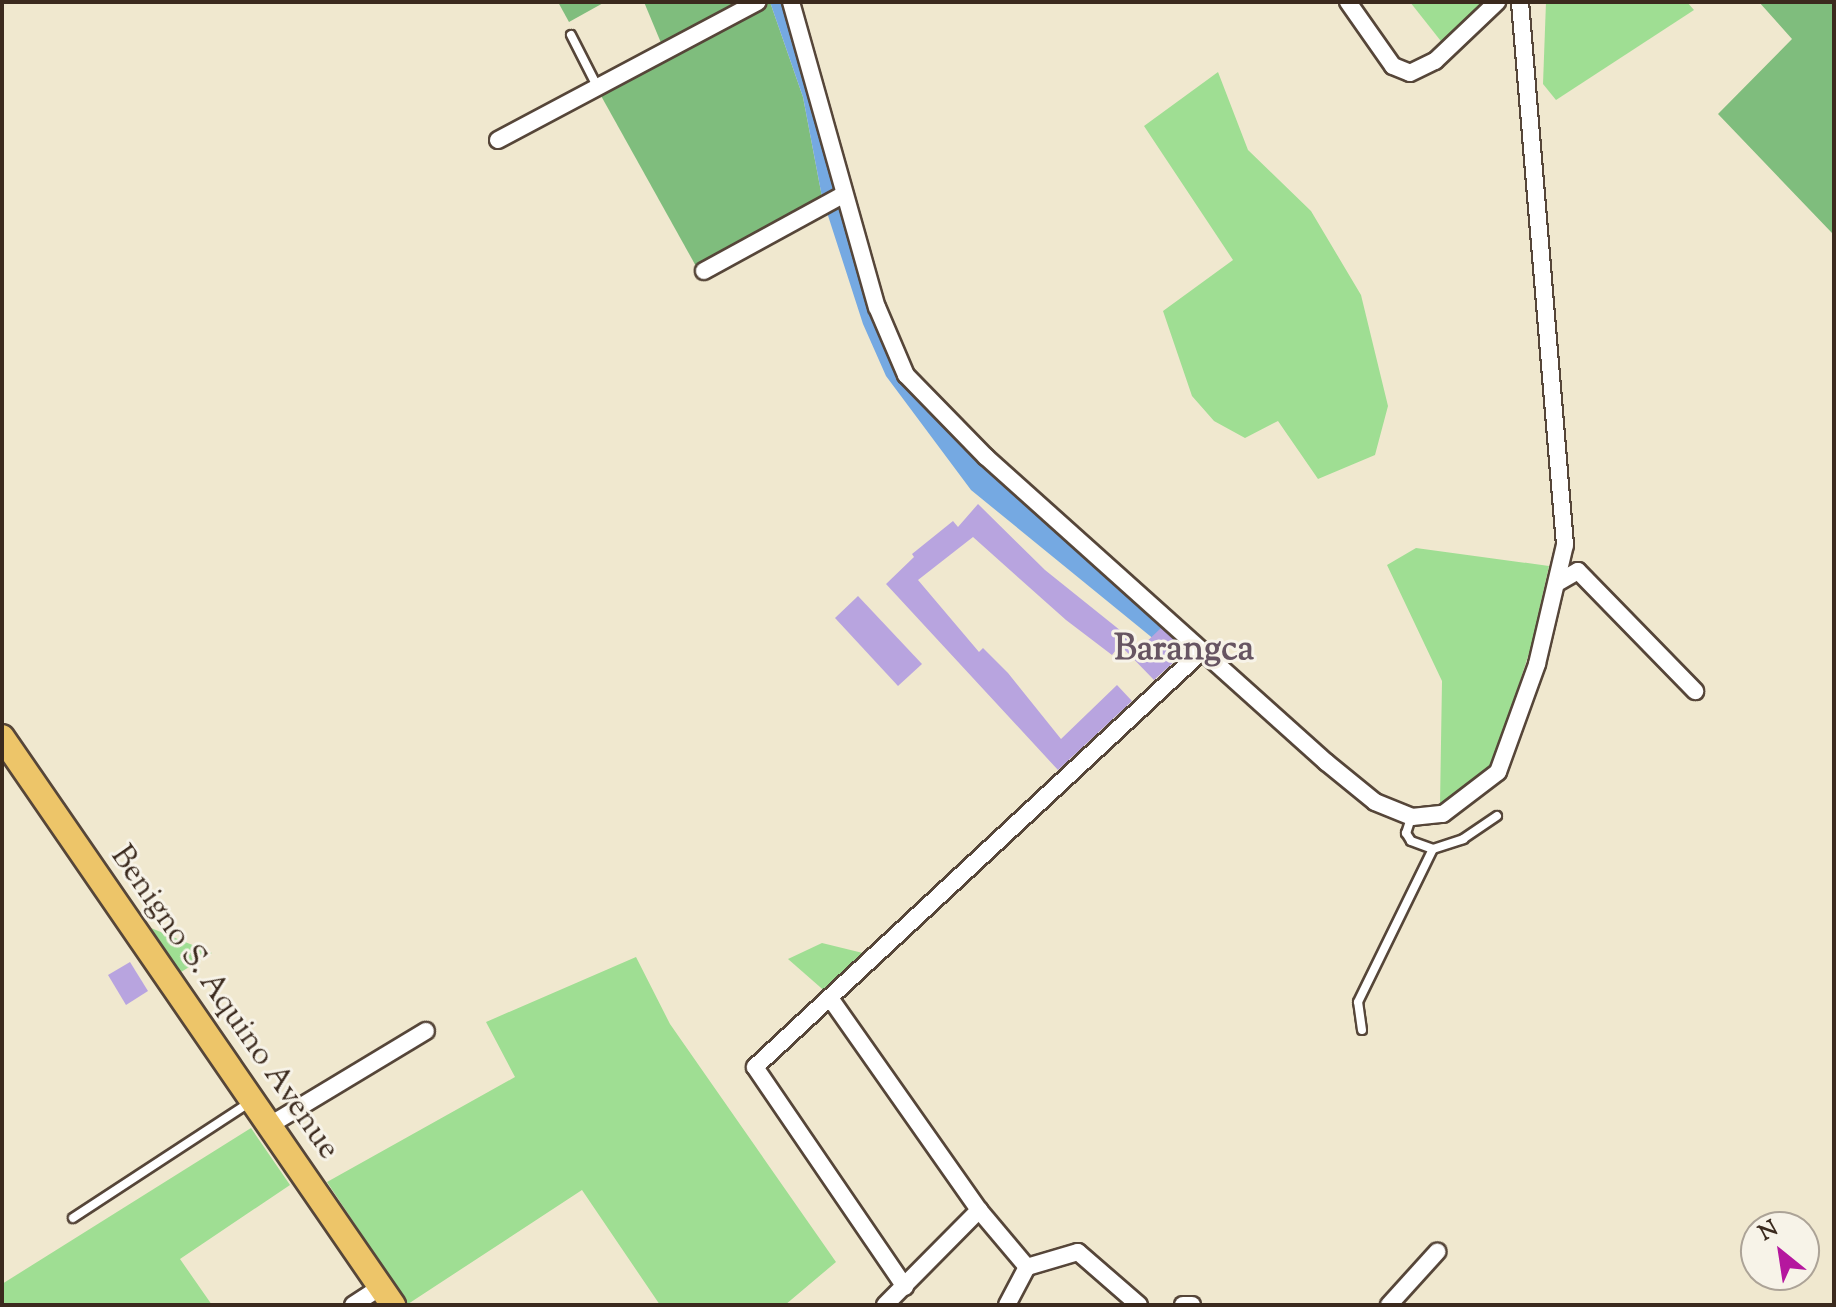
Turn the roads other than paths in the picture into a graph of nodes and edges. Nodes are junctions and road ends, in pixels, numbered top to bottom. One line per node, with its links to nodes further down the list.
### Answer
1 (758, 2): 7 (street)
2 (791, 2): 9 (street)
3 (1348, 2): 4 (street)
4 (1497, 2)
5 (1520, 2): 11 (street)
6 (571, 35): 7 (lane)
7 (599, 89): 8 (street)
8 (498, 140)
9 (843, 195): 10 (street); 12 (street)
10 (704, 271)
11 (1557, 583): 13 (street); 16 (street)
12 (1201, 652): 16 (street); 18 (street)
13 (1695, 691)
14 (2, 737): 21 (main road, Benigno S. Aquino Avenue)
15 (1497, 816): 17 (lane)
16 (1412, 817): 17 (lane)
17 (1433, 849): 19 (lane)
18 (830, 998): 23 (street); 27 (street)
19 (1362, 1030)
20 (426, 1031): 22 (street)
21 (252, 1101): 22 (main road, Benigno S. Aquino Avenue); 24 (lane)
22 (270, 1125): 28 (main road, Benigno S. Aquino Avenue)
23 (979, 1210): 26 (street); 27 (street)
24 (73, 1218)
25 (1437, 1252): 35 (street)
26 (1027, 1267): 31 (street); 32 (street)
27 (905, 1287): 30 (street)
28 (387, 1296): 29 (street)
29 (353, 1305)
30 (885, 1305)
31 (1007, 1305)
32 (1139, 1305)
33 (1183, 1305): 34 (street)
34 (1192, 1305)
35 (1389, 1305)

